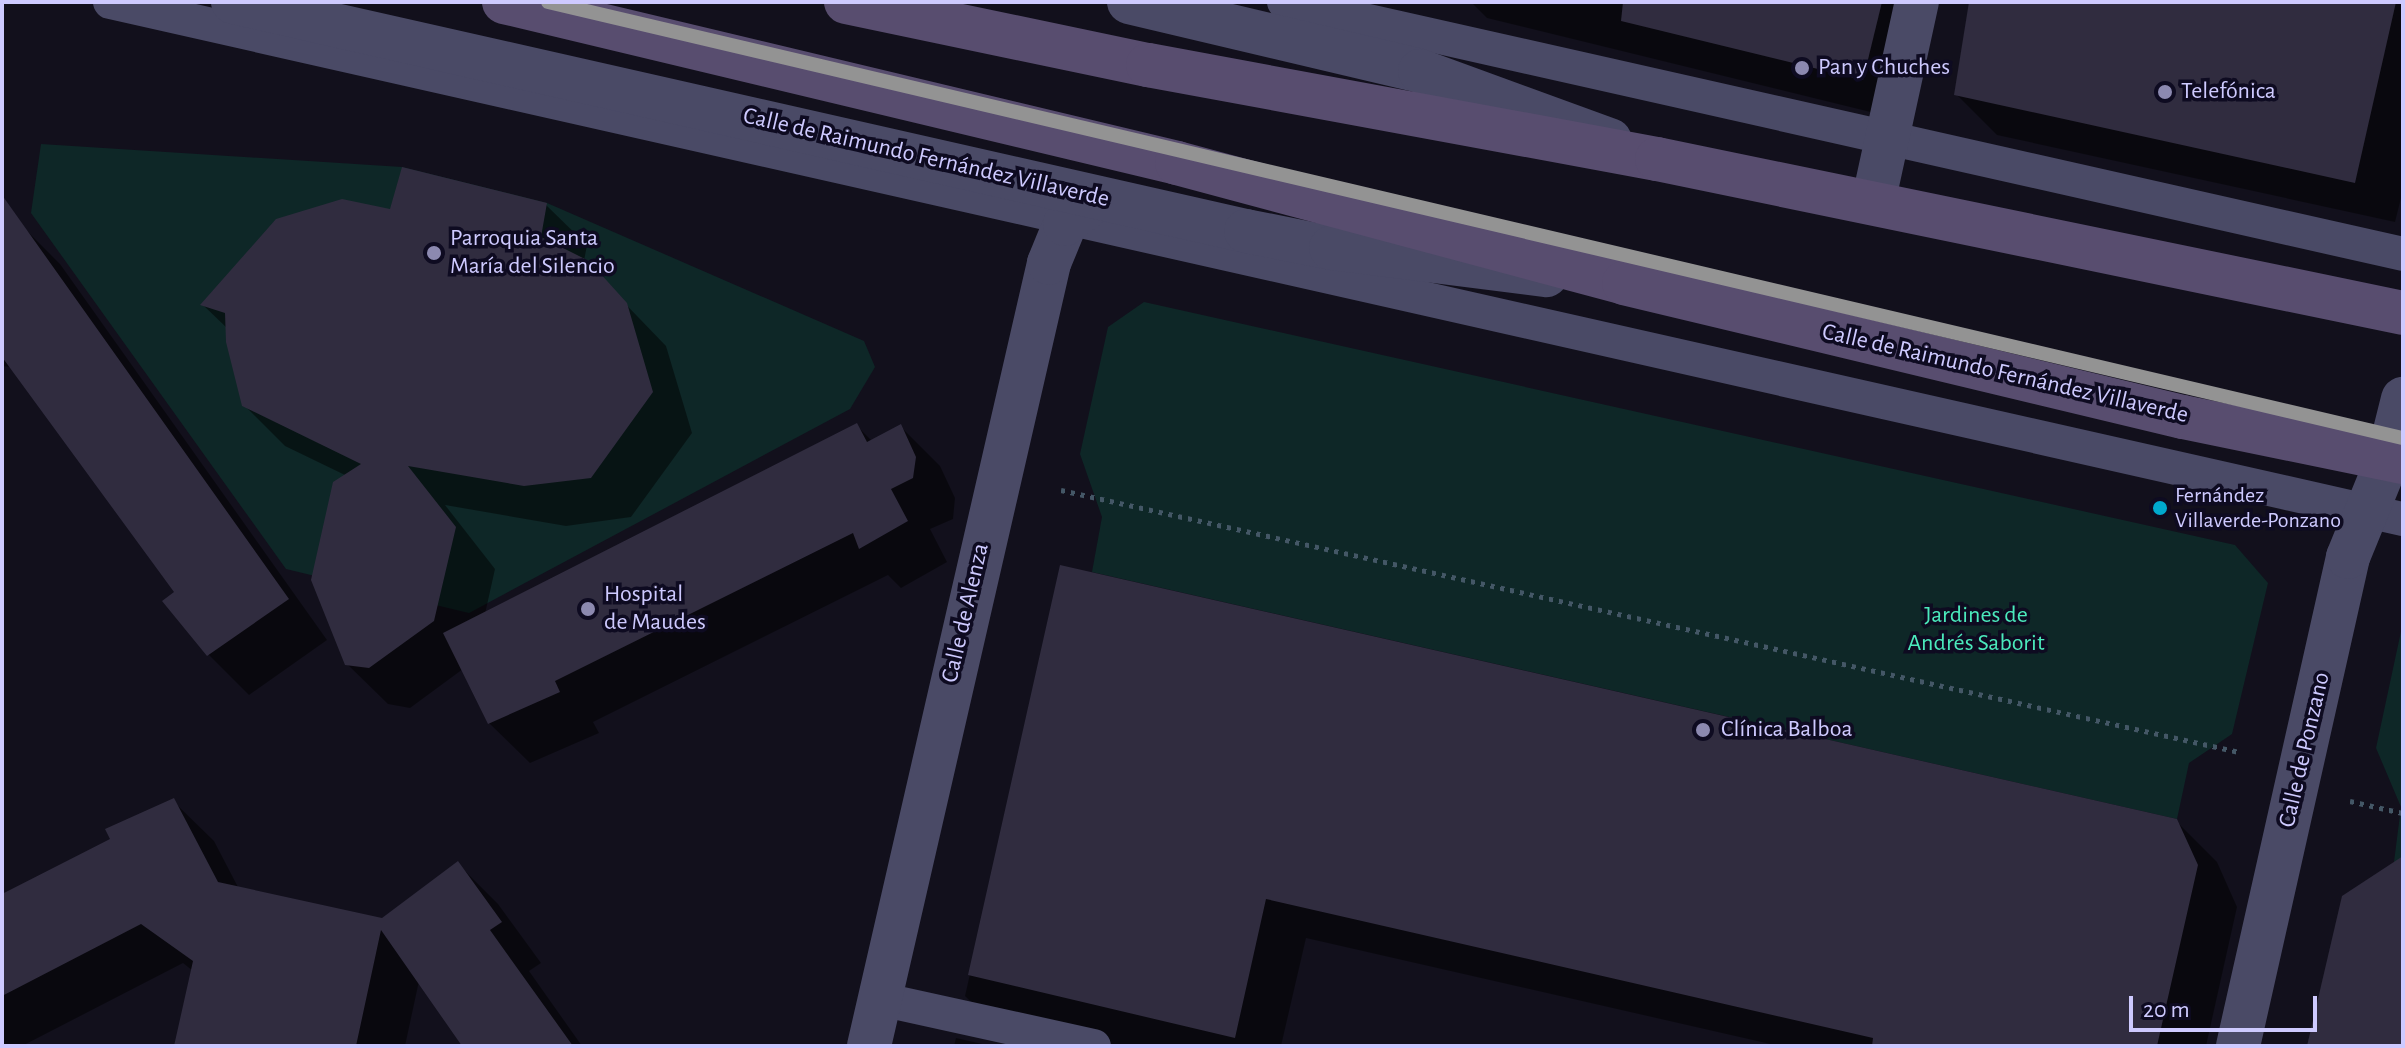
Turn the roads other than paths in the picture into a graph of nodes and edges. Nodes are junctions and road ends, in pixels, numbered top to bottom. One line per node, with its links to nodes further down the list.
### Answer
1 (110, 2): 12 (lane)
2 (233, 2): 12 (street, Calle de Raimundo Fernández Villaverde)
3 (504, 2): 14 (main road, Calle de Raimundo Fernández Villaverde)
4 (846, 2): 10 (main road)
5 (1129, 2): 8 (street)
6 (1284, 2): 8 (lane)
7 (1917, 2): 9 (street)
8 (1373, 27): 9 (lane); 10 (street)
9 (1887, 137): 11 (street); 13 (lane)
10 (1657, 159): 11 (main road)
11 (1873, 203): 15 (main road)
12 (1084, 208): 14 (street, Calle de Raimundo Fernández Villaverde); 18 (lane); 19 (street, Calle de Alenza)
13 (2403, 254)
14 (1624, 283): 17 (main road, Calle de Raimundo Fernández Villaverde)
15 (2403, 313)
16 (2403, 399): 17 (street)
17 (2396, 461): 18 (street, Calle de Ponzano)
18 (2384, 514): 22 (street, Calle de Ponzano)
19 (880, 999): 20 (street, Calle de Alenza); 21 (lane)
20 (869, 1046)
21 (1094, 1046)
22 (2238, 1046)

